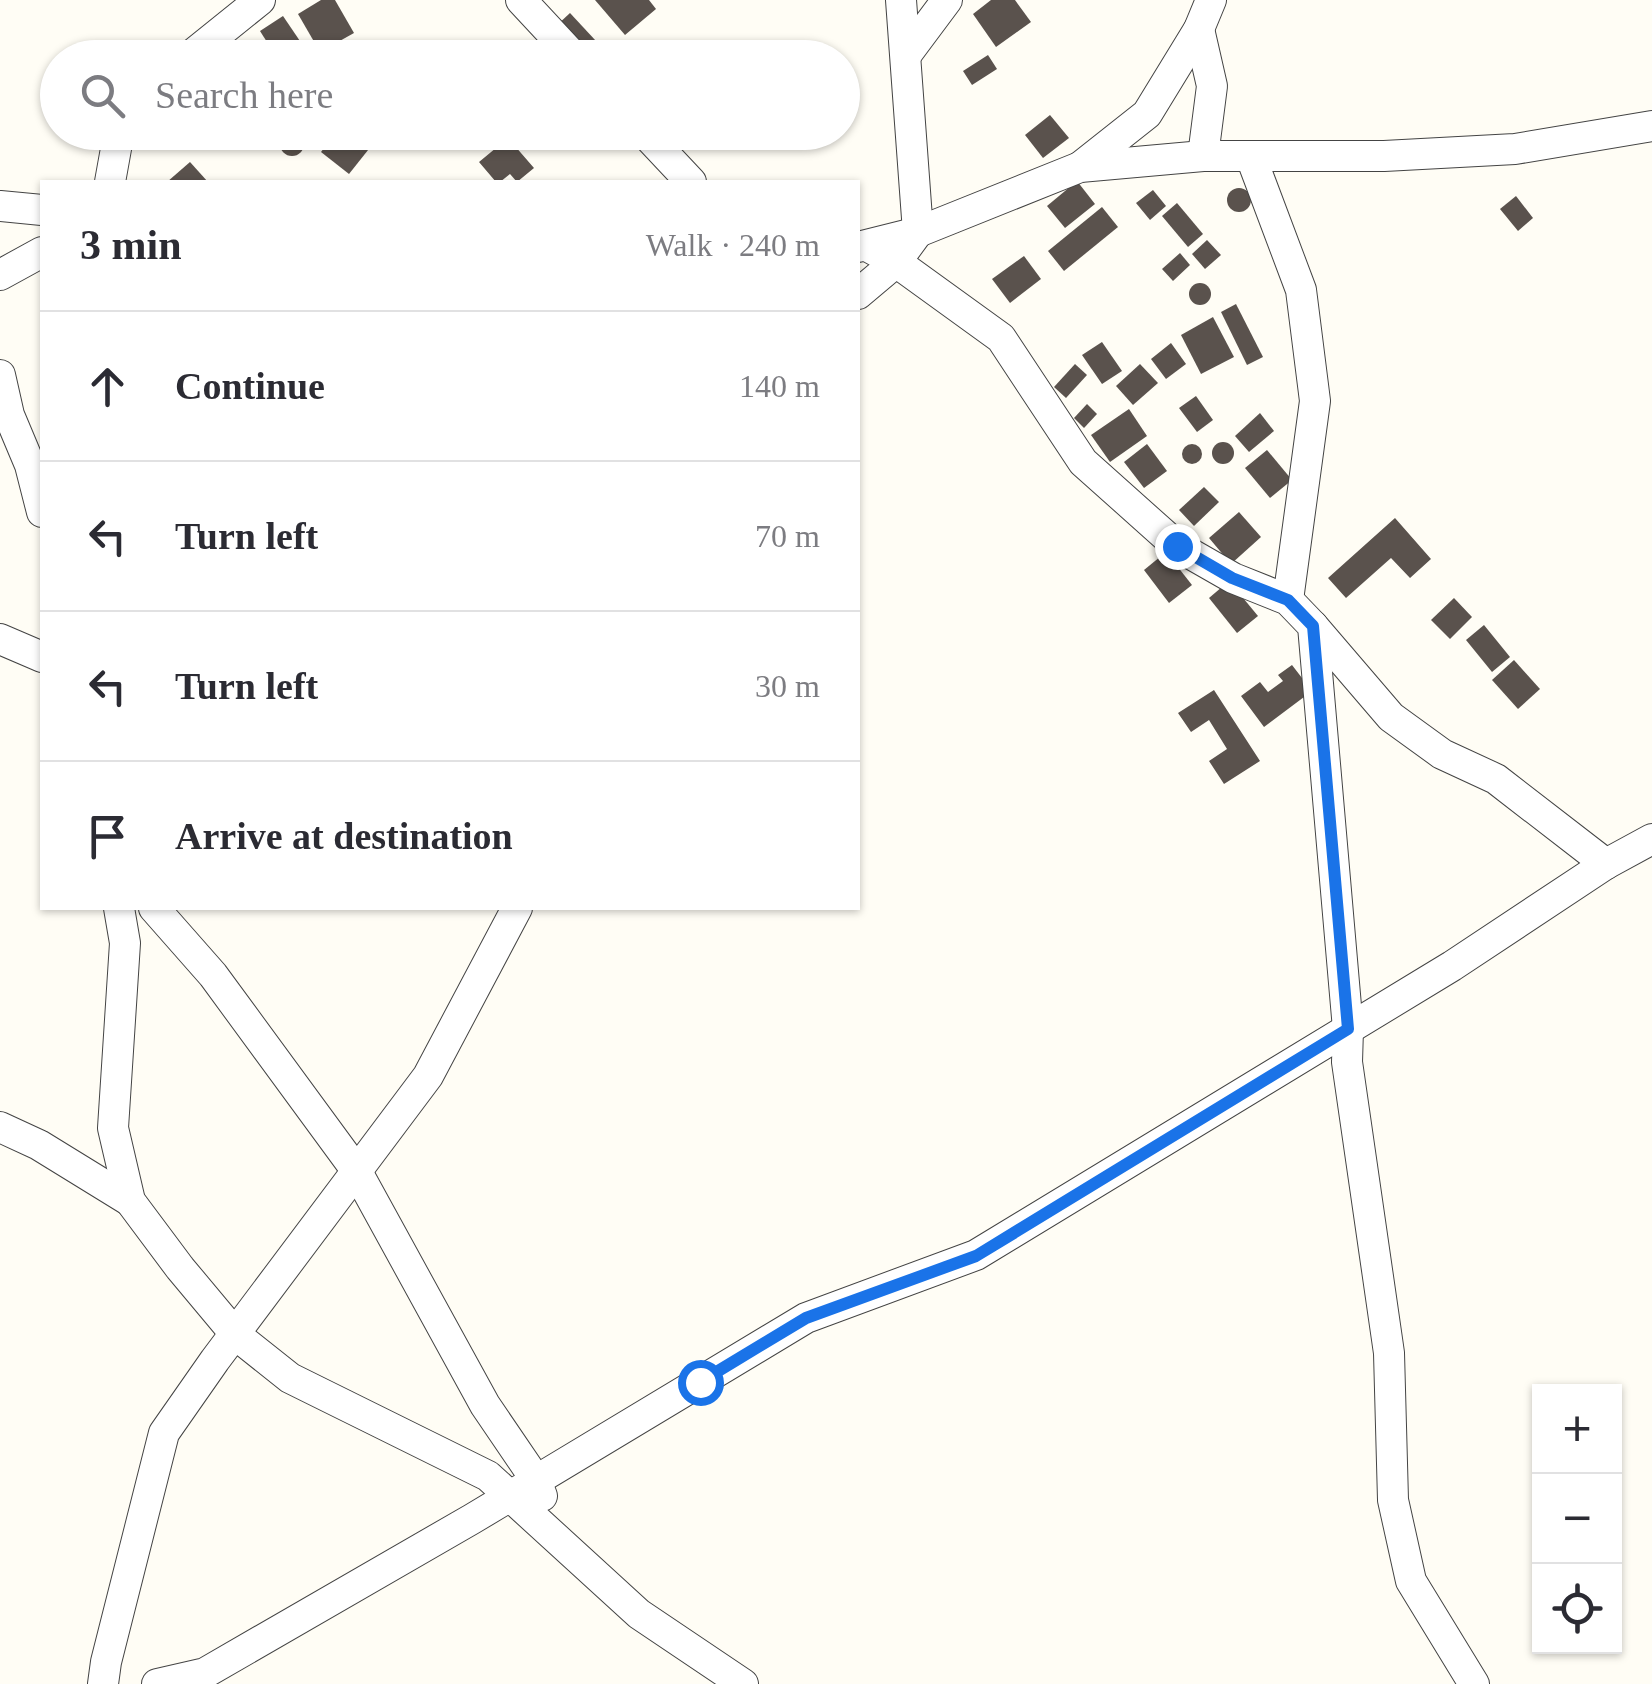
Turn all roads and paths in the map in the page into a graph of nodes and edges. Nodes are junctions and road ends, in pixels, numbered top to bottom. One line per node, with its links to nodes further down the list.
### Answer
1 (260, 0): 7 (street)
2 (521, 0): 8 (street)
3 (901, 0): 9 (street)
4 (948, 0): 9 (street)
5 (1212, 0): 6 (street)
6 (1198, 29): 13 (street); 15 (street)
7 (210, 40)
8 (558, 40)
9 (906, 54): 20 (street)
10 (1652, 126): 14 (street)
11 (116, 150): 16 (street)
12 (661, 150): 17 (street)
13 (1203, 156): 14 (street); 15 (street)
14 (1251, 157): 29 (street)
15 (1080, 167): 20 (street)
16 (110, 180)
17 (689, 180)
18 (0, 206): 19 (street)
19 (40, 210)
20 (918, 232): 21 (street); 23 (street)
21 (862, 246): 23 (street)
22 (40, 253): 24 (street)
23 (896, 262): 25 (street); 29 (street)
24 (0, 275)
25 (860, 292)
26 (0, 375): 27 (street)
27 (24, 466): 28 (street)
28 (40, 507)
29 (1288, 600): 30 (street)
30 (1313, 626): 34 (street); 38 (street)
31 (0, 639): 32 (street)
32 (40, 656)
33 (1652, 839): 34 (street)
34 (1606, 864): 38 (street)
35 (119, 910): 41 (street)
36 (156, 910): 40 (street)
37 (516, 910): 40 (street)
38 (1348, 1029): 43 (street); 49 (street)
39 (0, 1127): 41 (street)
40 (356, 1170): 42 (street); 43 (street)
41 (130, 1202): 42 (street)
42 (236, 1335): 44 (street); 46 (street)
43 (536, 1480): 44 (street); 45 (street)
44 (510, 1496): 45 (street); 47 (street)
45 (559, 1541): 48 (street)
46 (103, 1684)
47 (157, 1684)
48 (743, 1684)
49 (1474, 1684)

